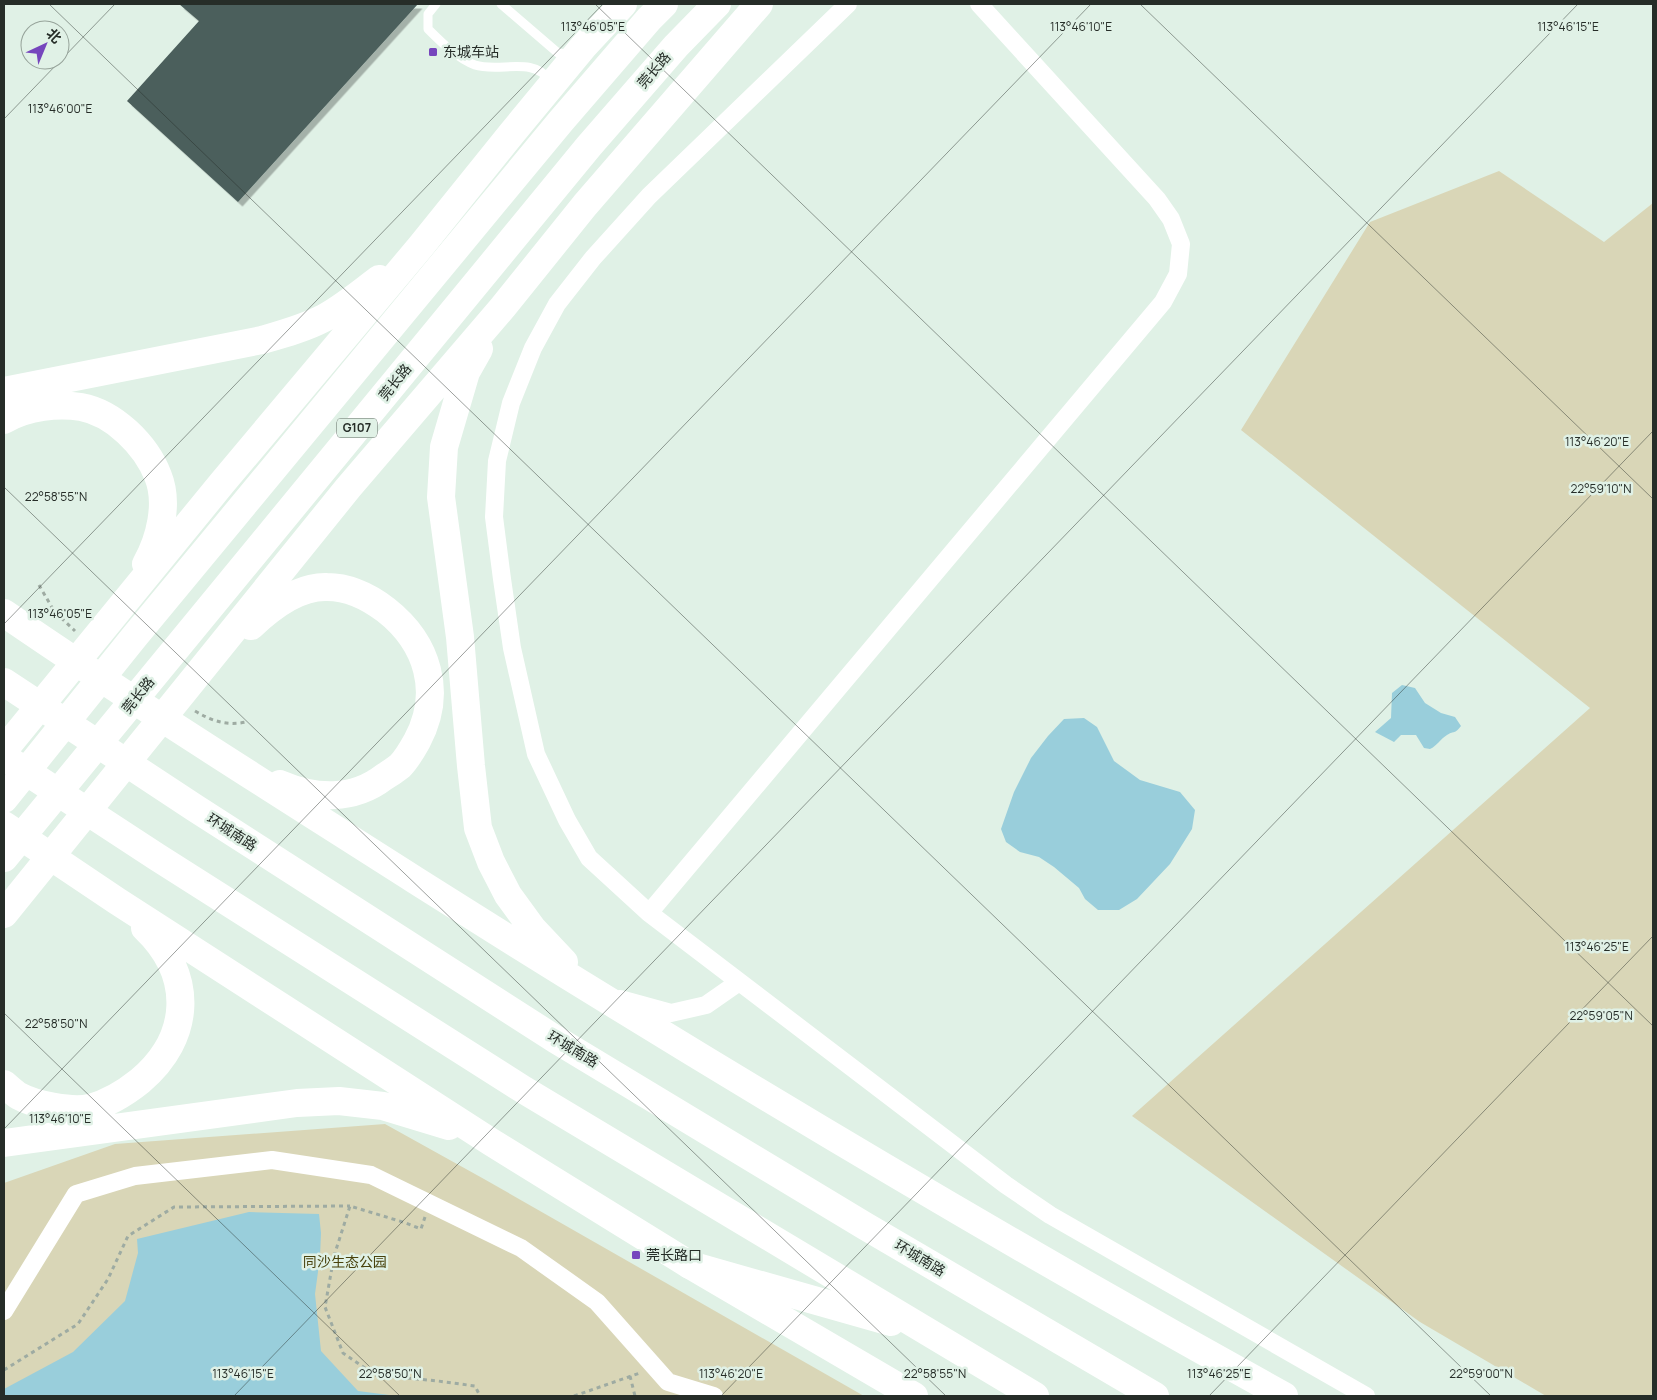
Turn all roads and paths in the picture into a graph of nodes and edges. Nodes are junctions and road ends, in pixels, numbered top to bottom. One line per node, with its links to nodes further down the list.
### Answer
1 (436, 4): 10 (lane)
2 (501, 4): 9 (lane)
3 (623, 4): 9 (main road)
4 (664, 4): 22 (main road, G107)
5 (717, 4): 24 (main road, 莞长路 / G107)
6 (759, 4): 12 (main road)
7 (848, 4): 26 (street)
8 (979, 4): 26 (street)
9 (584, 48): 10 (main road)
10 (544, 94): 11 (main road)
11 (421, 246): 13 (main road); 16 (main road)
12 (503, 306): 17 (main road); 29 (main road)
13 (4, 391)
14 (4, 420): 16 (main road)
15 (5, 614): 21 (main road)
16 (114, 615): 19 (main road)
17 (196, 676): 21 (main road); 27 (main road)
18 (4, 682): 47 (main road, 环城南路)
19 (4, 750)
20 (4, 757): 37 (main road)
21 (230, 763): 29 (main road)
22 (4, 798)
23 (4, 825): 25 (main road)
24 (4, 858)
25 (117, 901): 30 (main road); 31 (main road)
26 (650, 913): 28 (street)
27 (4, 914)
28 (739, 982): 29 (street); 49 (street)
29 (593, 992): 48 (main road)
30 (4, 1084)
31 (492, 1142): 32 (main road); 35 (main road)
32 (4, 1144)
33 (430, 1203): 34 (path); 36 (street); 38 (street)
34 (350, 1206): 39 (path); 41 (path)
35 (690, 1265): 37 (main road); 45 (main road)
36 (4, 1311)
37 (927, 1332): 46 (main road)
38 (654, 1367): 40 (path); 44 (street)
39 (4, 1370)
40 (630, 1376): 42 (path); 43 (path)
41 (480, 1396)
42 (574, 1396)
43 (635, 1396)
44 (714, 1396)
45 (914, 1396)
46 (1035, 1396)
47 (1155, 1396)
48 (1284, 1396)
49 (1366, 1396)

